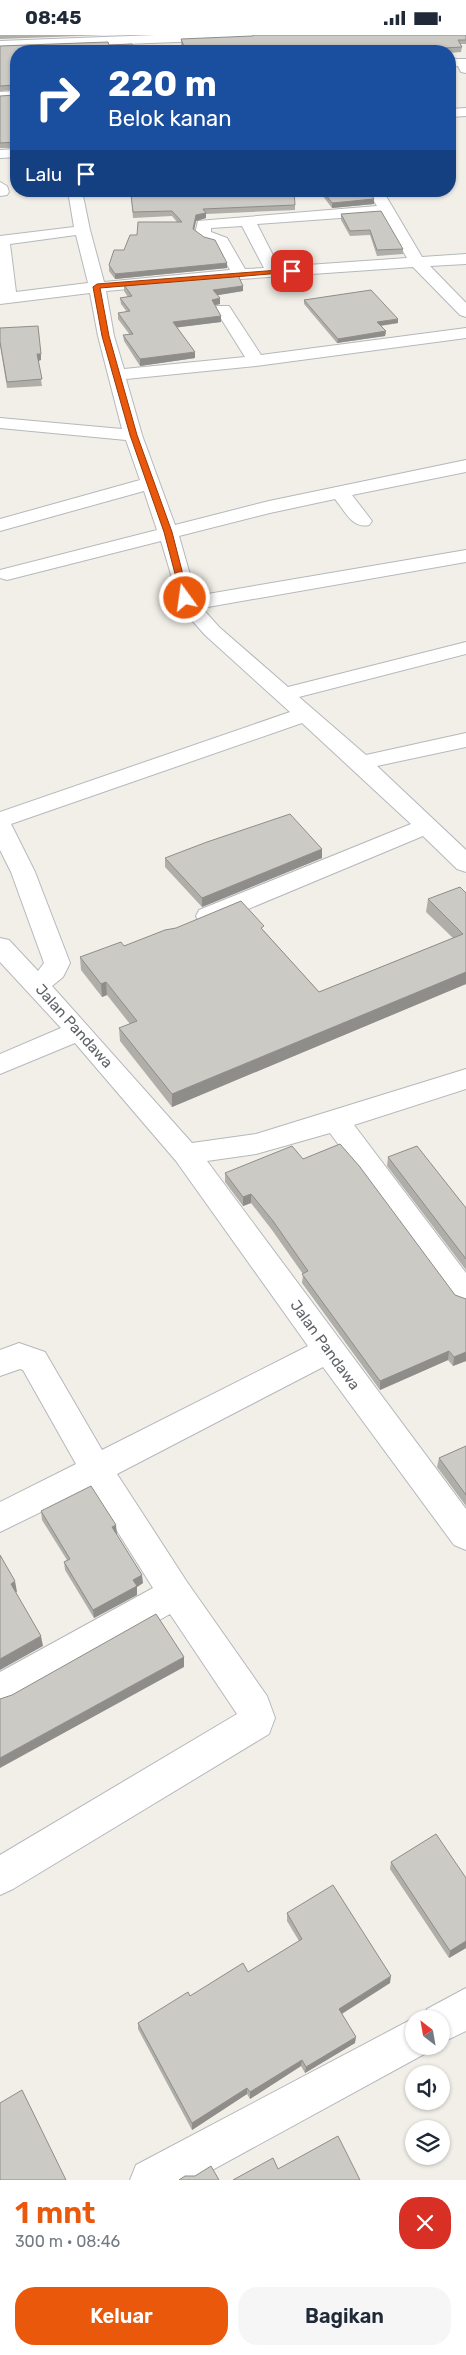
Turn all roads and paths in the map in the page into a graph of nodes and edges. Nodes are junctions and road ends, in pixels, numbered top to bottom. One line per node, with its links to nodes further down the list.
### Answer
1 (256, 38): 2 (street)
2 (38, 44): 3 (street)
3 (0, 45)
4 (76, 197): 8 (street)
5 (379, 197): 6 (street)
6 (388, 210): 7 (street); 11 (street)
7 (247, 220): 12 (street); 13 (street)
8 (82, 230): 9 (street); 14 (street)
9 (1, 241): 15 (street)
10 (466, 259): 11 (street)
11 (418, 263): 12 (street); 17 (street)
12 (274, 272): 13 (street)
13 (240, 274): 14 (street)
14 (97, 287): 15 (street); 21 (street)
15 (5, 298)
16 (222, 309): 20 (street)
17 (466, 312)
18 (459, 335): 19 (street); 20 (street)
19 (466, 350)
20 (256, 361): 21 (street)
21 (116, 375): 23 (street)
22 (0, 423): 23 (street)
23 (133, 435): 25 (street)
24 (466, 466): 26 (street)
25 (150, 483): 28 (street); 29 (street)
26 (340, 492): 27 (street); 29 (street)
27 (362, 521)
28 (0, 525)
29 (168, 532): 31 (street); 32 (street)
30 (466, 556): 32 (street)
31 (7, 574)
32 (188, 604): 34 (street)
33 (466, 648): 34 (street)
34 (284, 694): 35 (street)
35 (306, 713): 37 (street); 38 (street)
36 (466, 740): 37 (street)
37 (361, 763): 40 (street)
38 (0, 820)
39 (0, 826): 44 (street)
40 (426, 826): 41 (street); 42 (street)
41 (466, 865)
42 (185, 926)
43 (5, 959): 44 (street, Jalan Pandawa)
44 (37, 984): 45 (street, Jalan Pandawa)
45 (79, 1031): 46 (street); 49 (street, Jalan Pandawa)
46 (0, 1065)
47 (466, 1079): 48 (street)
48 (336, 1121): 49 (street); 50 (street)
49 (186, 1154): 51 (street, Jalan Pandawa)
50 (466, 1295)
51 (328, 1349): 53 (street); 55 (street, Jalan Pandawa)
52 (0, 1363): 53 (street)
53 (95, 1468): 54 (street); 56 (street)
54 (0, 1518)
55 (466, 1535)
56 (175, 1593): 57 (street); 58 (street)
57 (0, 1691)
58 (0, 1876)
59 (466, 2008): 60 (street)
60 (450, 2018)
61 (405, 2043): 62 (street)
62 (151, 2180)

